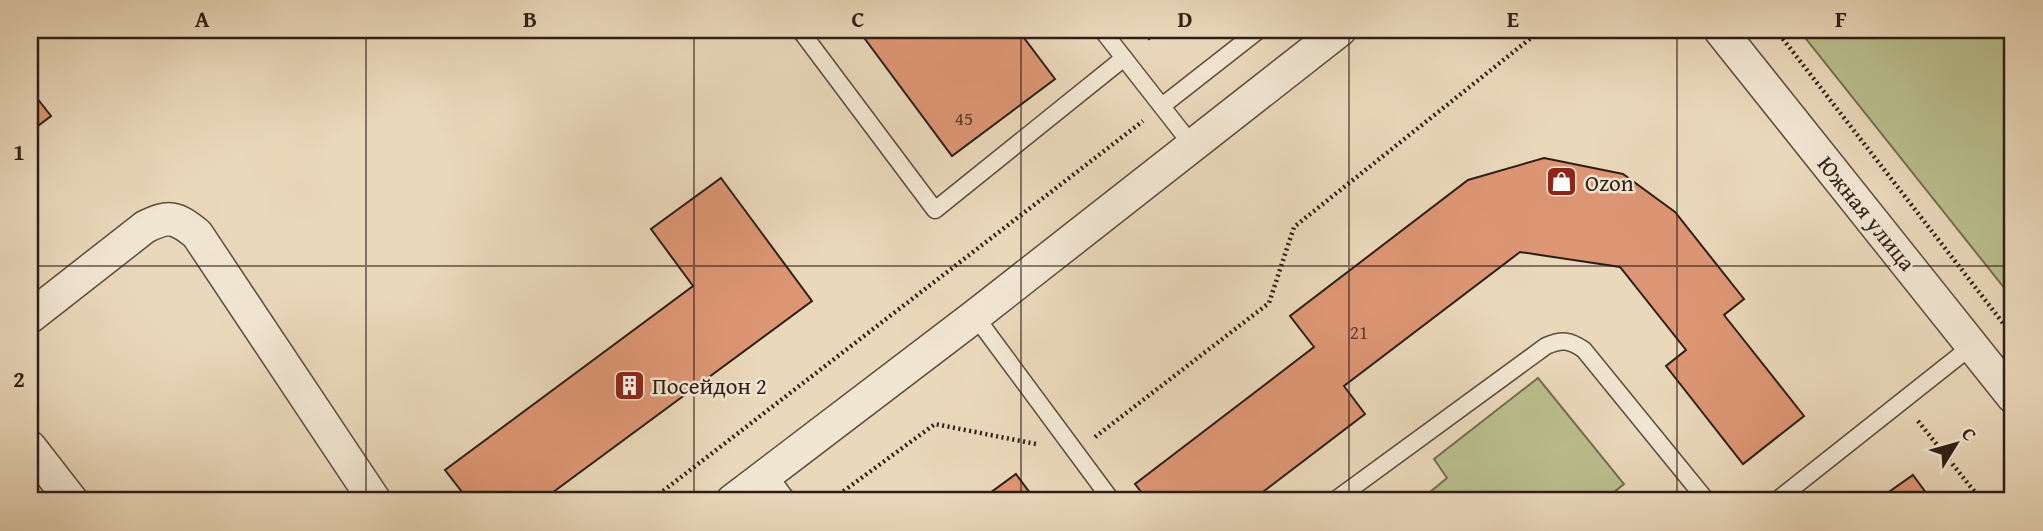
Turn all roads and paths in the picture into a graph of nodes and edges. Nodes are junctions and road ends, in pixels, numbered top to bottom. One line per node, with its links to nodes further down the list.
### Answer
1 (800, 30): 8 (lane)
2 (1102, 30): 8 (lane)
3 (1259, 30): 9 (lane)
4 (1340, 30): 10 (street)
5 (1541, 30): 18 (path)
6 (1720, 30): 14 (street, Южная улица)
7 (1776, 30): 13 (path)
8 (1124, 58): 9 (lane)
9 (1162, 106): 10 (lane); 22 (path)
10 (1192, 145): 11 (street)
11 (975, 316): 18 (lane); 19 (street)
12 (30, 317): 21 (street)
13 (2013, 336)
14 (1973, 345): 15 (street, Южная улица); 16 (lane)
15 (2013, 397)
16 (1903, 401): 29 (lane); 30 (path)
17 (30, 447): 20 (street)
18 (1076, 452): 25 (path); 26 (lane)
19 (768, 474): 23 (street); 24 (lane)
20 (72, 501)
21 (375, 501)
22 (650, 501)
23 (732, 501)
24 (788, 501)
25 (830, 501)
26 (1112, 501)
27 (1334, 501): 28 (lane)
28 (1707, 501)
29 (1776, 501)
30 (1982, 501)

